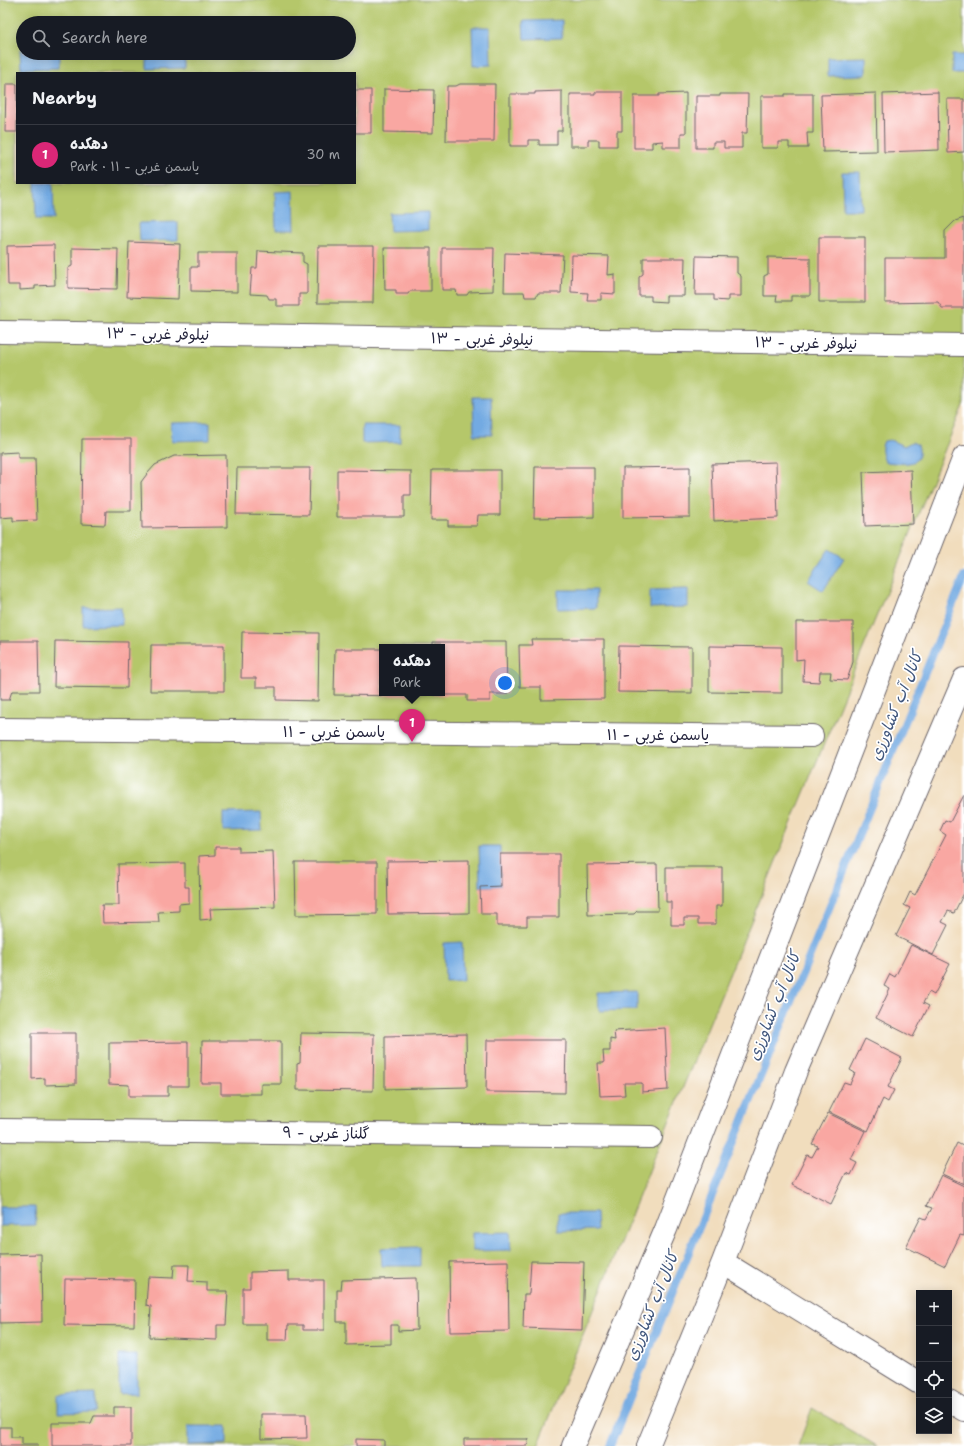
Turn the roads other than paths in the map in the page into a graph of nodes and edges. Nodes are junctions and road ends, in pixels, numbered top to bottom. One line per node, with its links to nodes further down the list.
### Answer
1 (0, 332): 2 (street, نیلوفر غربی - ۱۳)
2 (964, 345)
3 (964, 457): 13 (street)
4 (964, 679): 9 (street)
5 (0, 729): 6 (street, یاسمن غربی - ۱۱)
6 (812, 736)
7 (0, 1130): 8 (street, گلناز غربی - ۹)
8 (651, 1137)
9 (724, 1262): 10 (street); 14 (street)
10 (916, 1380)
11 (952, 1403): 12 (street)
12 (964, 1410)
13 (573, 1446)
14 (648, 1446)

